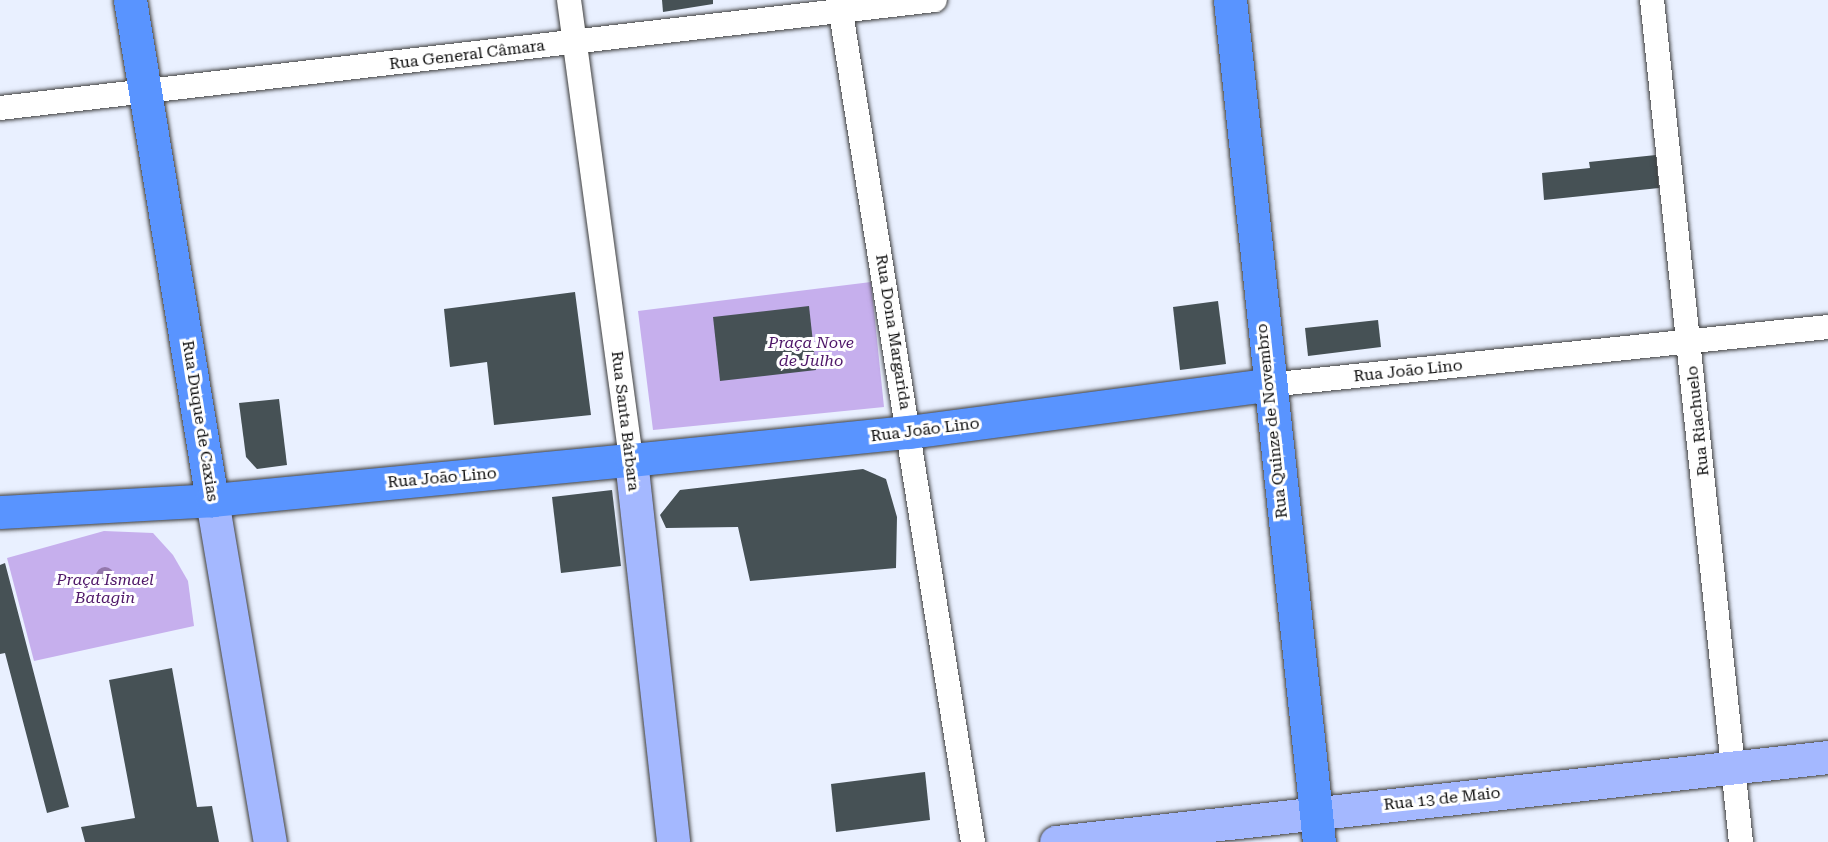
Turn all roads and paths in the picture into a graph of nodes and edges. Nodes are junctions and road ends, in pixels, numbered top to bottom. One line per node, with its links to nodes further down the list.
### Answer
1 (130, 0): 8 (main road, Rua Duque de Caxias)
2 (569, 0): 7 (street, Rua Santa Bárbara)
3 (935, 0): 6 (street, Rua General Câmara)
4 (1230, 0): 12 (main road, Rua Quinze de Novembro)
5 (1652, 0): 11 (street, Rua Riachuelo)
6 (840, 6): 7 (street, Rua General Câmara); 13 (street, Rua Dona Margarida)
7 (575, 43): 8 (street, Rua General Câmara); 14 (street, Rua Santa Bárbara)
8 (144, 93): 9 (street, Rua General Câmara); 15 (main road, Rua Duque de Caxias)
9 (0, 108)
10 (1828, 327): 11 (street, Rua João Lino)
11 (1690, 343): 12 (street, Rua João Lino); 18 (street, Rua Riachuelo)
12 (1268, 385): 13 (main road, Rua João Lino); 19 (main road, Rua Quinze de Novembro)
13 (909, 432): 14 (main road, Rua João Lino); 22 (street, Rua Dona Margarida)
14 (631, 460): 15 (main road, Rua João Lino); 21 (street, Rua Santa Bárbara)
15 (212, 500): 16 (main road, Rua João Lino); 20 (street, Rua Duque de Caxias)
16 (7, 515)
17 (1828, 757): 18 (street, Rua 13 de Maio)
18 (1734, 767): 19 (street, Rua 13 de Maio); 24 (street, Rua Riachuelo)
19 (1317, 827): 23 (street, Rua 13 de Maio)
20 (270, 842)
21 (673, 842)
22 (973, 842)
23 (1056, 842)
24 (1741, 842)

